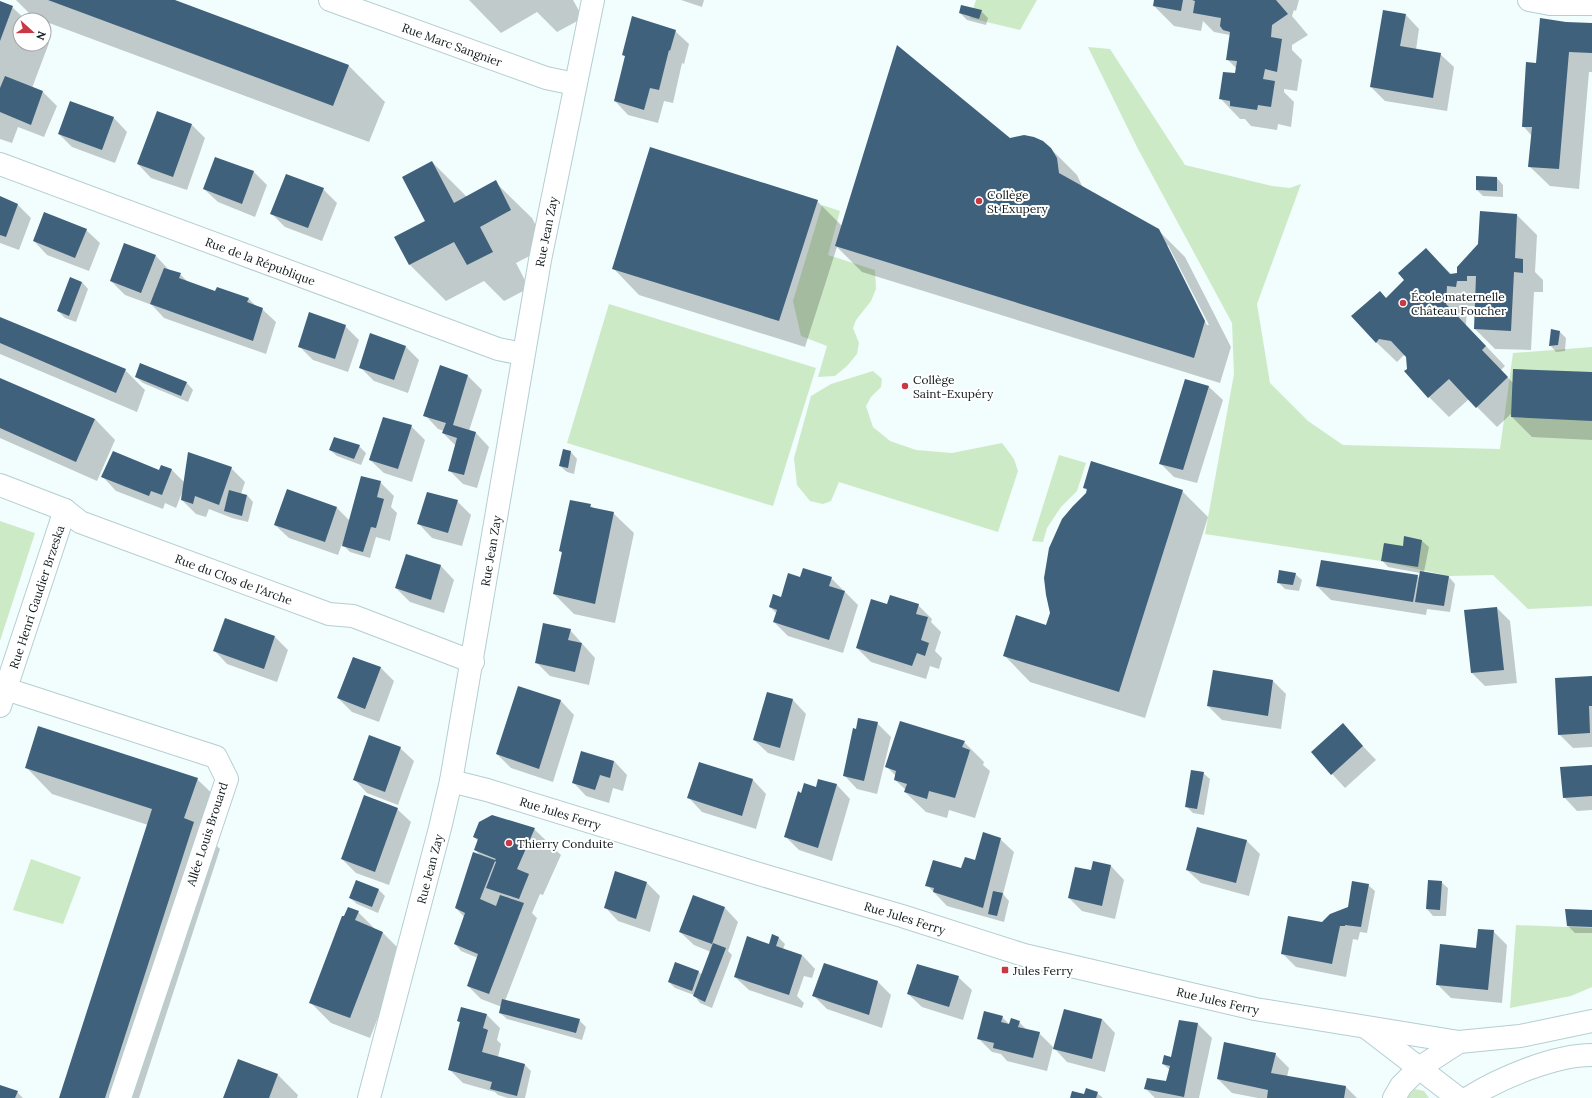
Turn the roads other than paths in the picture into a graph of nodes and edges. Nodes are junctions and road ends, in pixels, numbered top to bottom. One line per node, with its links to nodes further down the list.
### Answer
1 (330, 0): 5 (street, Rue Marc Sangnier)
2 (593, 0): 5 (street, Rue Jean Zay)
3 (1529, 0): 4 (street)
4 (1592, 4)
5 (575, 84): 7 (street, Rue Jean Zay)
6 (0, 164): 7 (street, Rue de la République)
7 (523, 354): 10 (street, Rue Jean Zay)
8 (0, 485): 9 (street, Rue du Clos de l'Arche)
9 (65, 510): 10 (street, Rue du Clos de l'Arche); 11 (street, Rue Henri Gaudier Brzeska)
10 (473, 662): 12 (street, Rue Jean Zay)
11 (3, 698): 18 (street, Allée Louis Brouard)
12 (451, 780): 14 (street, Rue Jules Ferry); 19 (street, Rue Jean Zay)
13 (1592, 1021): 15 (street)
14 (1365, 1026): 15 (street, Rue Jules Ferry); 17 (street, Rue Jules Ferry)
15 (1459, 1042): 17 (street)
16 (1592, 1055): 22 (street)
17 (1418, 1068): 20 (street); 21 (street, Rue Jules Ferry)
18 (120, 1098)
19 (370, 1098)
20 (1394, 1098)
21 (1458, 1098)
22 (1468, 1098)

